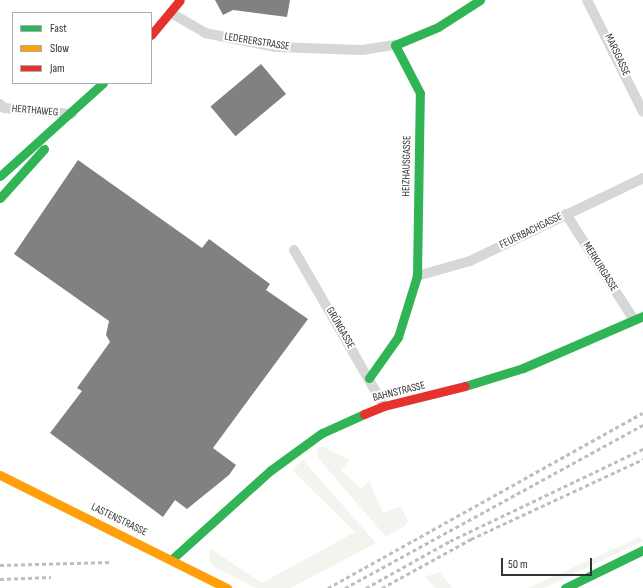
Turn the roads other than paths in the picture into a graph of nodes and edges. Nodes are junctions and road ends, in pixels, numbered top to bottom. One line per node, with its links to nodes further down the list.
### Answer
1 (180, 0): 4 (street)
2 (480, 0): 6 (street)
3 (587, 0): 9 (street, MARSGASSE)
4 (171, 13): 5 (street); 6 (street, LEDERERSTRASSE)
5 (152, 34)
6 (395, 45): 17 (street, HEIZHAUSGASSE)
7 (102, 84): 10 (street)
8 (0, 104): 10 (street, HERTHAWEG)
9 (643, 112)
10 (72, 114): 11 (street)
11 (58, 127): 12 (street); 14 (street)
12 (0, 176)
13 (643, 178): 15 (street, FEUERBACHGASSE)
14 (0, 198)
15 (566, 214): 17 (street, FEUERBACHGASSE); 18 (street, MERKURGASSE)
16 (294, 250): 19 (street, GRÜNGASSE)
17 (417, 276): 19 (street, HEIZHAUSGASSE)
18 (638, 318): 20 (street, BAHNSTRASSE)
19 (369, 378): 20 (street, GRÜNGASSE)
20 (384, 406): 23 (street, BAHNSTRASSE)
21 (0, 475): 23 (street, LASTENSTRASSE)
22 (643, 550): 25 (street)
23 (172, 559): 24 (street, LASTENSTRASSE)
24 (227, 588)
25 (565, 588)

